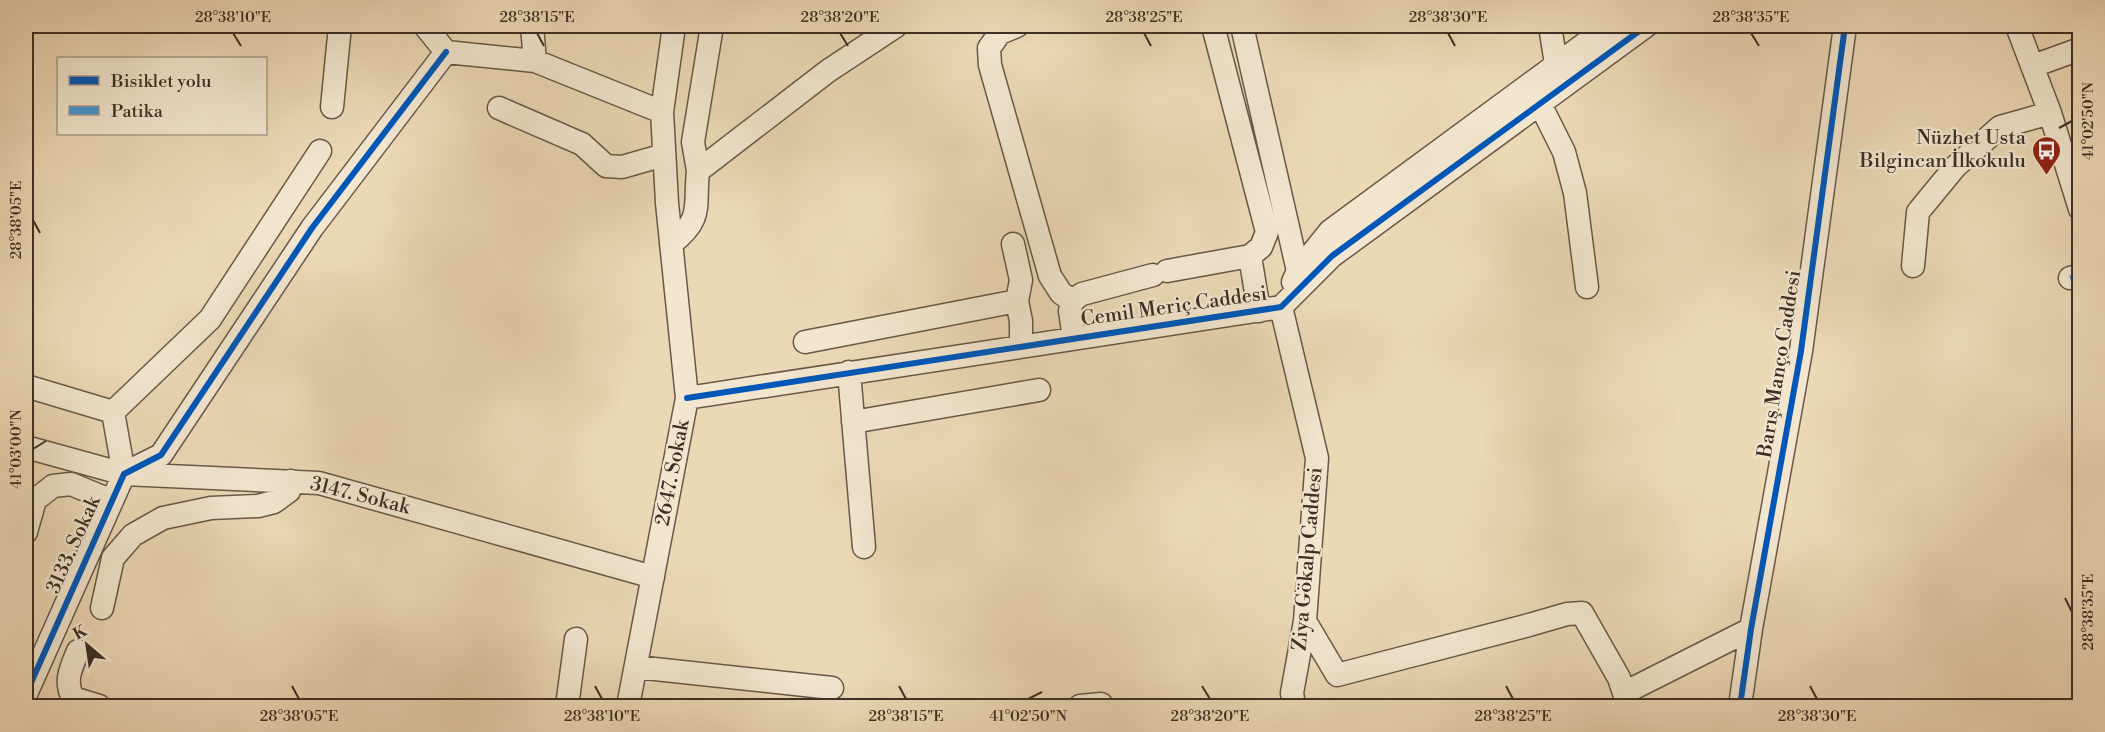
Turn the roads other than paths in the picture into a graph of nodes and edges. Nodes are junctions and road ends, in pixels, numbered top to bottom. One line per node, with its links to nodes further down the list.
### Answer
1 (340, 26): 21 (street)
2 (425, 26): 16 (street)
3 (532, 26): 17 (street)
4 (674, 26): 23 (street)
5 (712, 26): 28 (street)
6 (896, 26): 28 (street)
7 (1017, 26): 37 (street)
8 (1213, 26): 32 (street)
9 (1242, 26): 34 (street)
10 (1550, 26): 18 (street)
11 (1609, 26): 18 (street, Cemil Meriç Caddesi)
12 (1646, 26): 20 (street, Cemil Meriç Caddesi)
13 (1845, 26): 58 (street, Barış Manço Caddesi)
14 (2017, 26): 19 (street)
15 (2079, 48): 19 (street)
16 (446, 52): 17 (street); 50 (street)
17 (535, 61): 23 (street)
18 (1556, 64): 34 (street, Cemil Meriç Caddesi)
19 (2033, 66): 24 (street)
20 (1540, 104): 35 (street); 38 (street, Cemil Meriç Caddesi)
21 (332, 107)
22 (500, 108): 27 (street)
23 (662, 112): 27 (street, 2647. Sokak)
24 (2050, 113): 26 (street); 33 (street)
25 (320, 151): 47 (street)
26 (2071, 152): 29 (street)
27 (664, 156): 30 (street, 2647. Sokak)
28 (698, 171): 30 (street)
29 (2079, 209)
30 (671, 244): 46 (street, 2647. Sokak)
31 (1013, 244): 36 (street)
32 (1251, 256): 37 (street); 39 (street)
33 (1913, 266)
34 (1298, 271): 38 (street, Cemil Meriç Caddesi)
35 (1587, 287)
36 (1017, 301): 41 (street); 42 (street)
37 (1072, 301): 40 (street)
38 (1281, 308): 39 (street, Cemil Meriç Caddesi); 57 (street, Ziya Gökalp Caddesi)
39 (1259, 311): 40 (street, Cemil Meriç Caddesi)
40 (1074, 338): 42 (street, Cemil Meriç Caddesi)
41 (804, 342)
42 (1022, 346): 43 (street, Cemil Meriç Caddesi)
43 (849, 372): 46 (street, Cemil Meriç Caddesi); 48 (street)
44 (26, 386): 47 (street)
45 (1039, 390): 48 (street)
46 (687, 398): 55 (street, 2647. Sokak)
47 (113, 412): 50 (street)
48 (853, 422): 54 (street)
49 (26, 447): 50 (street, 3147. Sokak)
50 (124, 474): 51 (street, 3147. Sokak); 52 (street, 3133. Sokak)
51 (291, 481): 55 (street, 3147. Sokak); 56 (street)
52 (112, 501): 53 (street); 63 (street, 3133. Sokak)
53 (26, 532)
54 (864, 547)
55 (653, 577): 61 (street, 2647. Sokak)
56 (102, 608)
57 (1305, 621): 58 (street); 69 (street, Ziya Gökalp Caddesi)
58 (1751, 629): 70 (street, Barış Manço Caddesi)
59 (576, 639): 65 (street)
60 (78, 651): 64 (street)
61 (636, 667): 62 (street); 66 (street, 2647. Sokak)
62 (832, 688)
63 (26, 694)
64 (99, 706)
65 (567, 706)
66 (628, 706)
67 (1080, 706): 68 (street)
68 (1101, 706)
69 (1294, 706)
70 (1740, 706)

